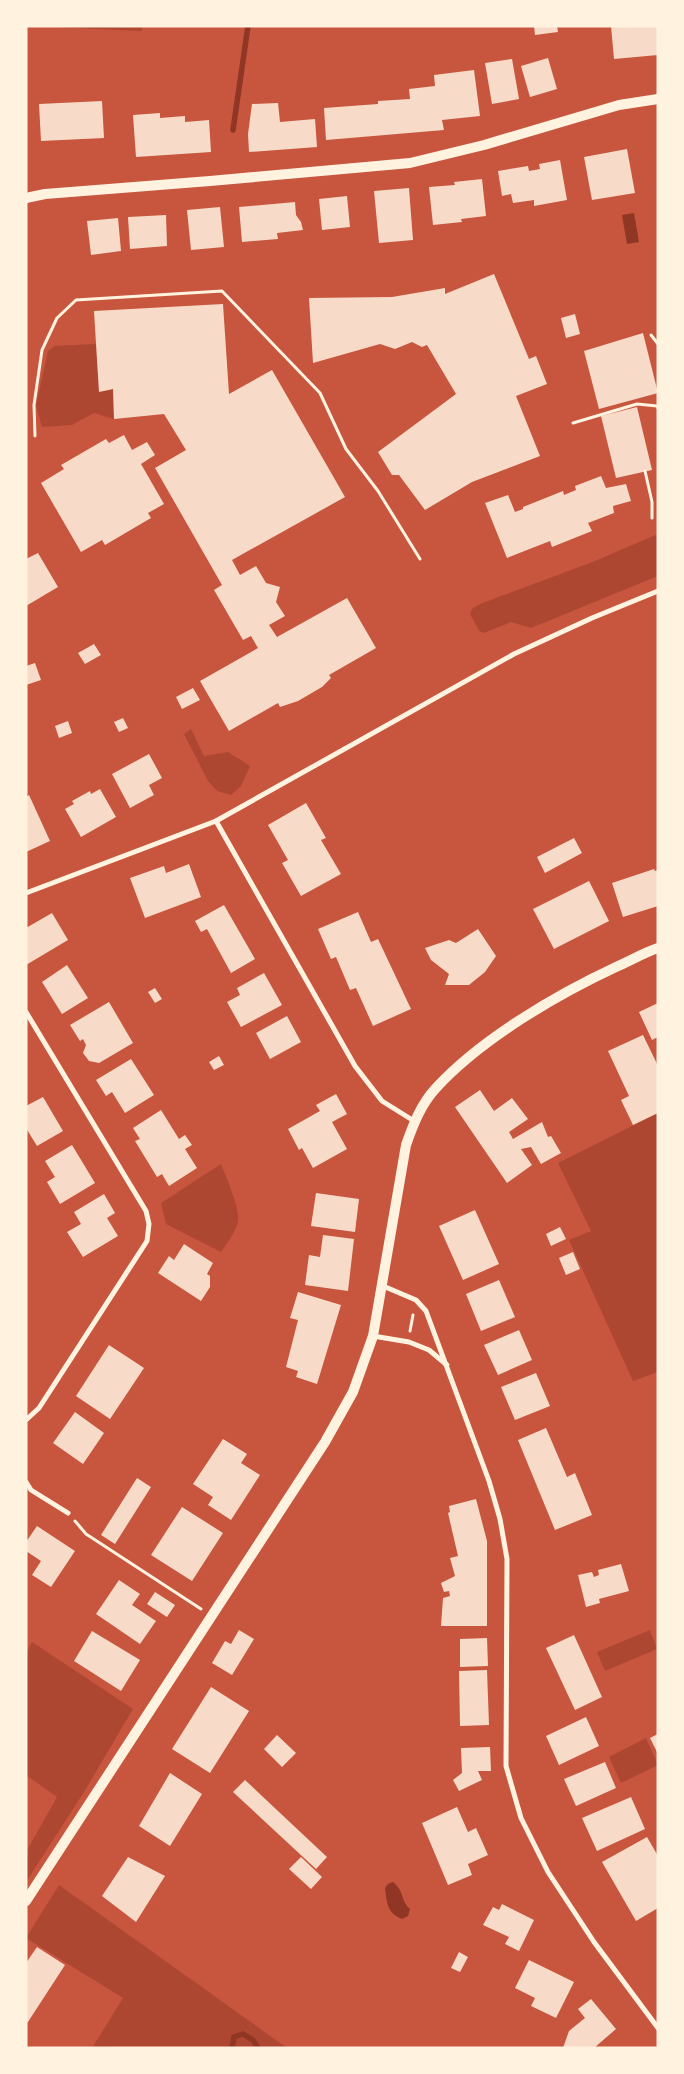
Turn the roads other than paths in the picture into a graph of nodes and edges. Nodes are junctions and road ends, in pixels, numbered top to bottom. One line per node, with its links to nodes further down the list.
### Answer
1 (658, 99): 2 (main road)
2 (26, 198)
3 (658, 591): 4 (street)
4 (216, 821): 5 (street); 8 (street)
5 (26, 893)
6 (658, 948): 8 (main road)
7 (26, 1012): 12 (street)
8 (414, 1121): 9 (main road)
9 (383, 1286): 10 (main road); 11 (street)
10 (373, 1336): 11 (street); 15 (main road)
11 (448, 1365): 16 (street)
12 (26, 1420)
13 (26, 1482): 14 (street)
14 (68, 1513)
15 (26, 1901)
16 (658, 2028)

